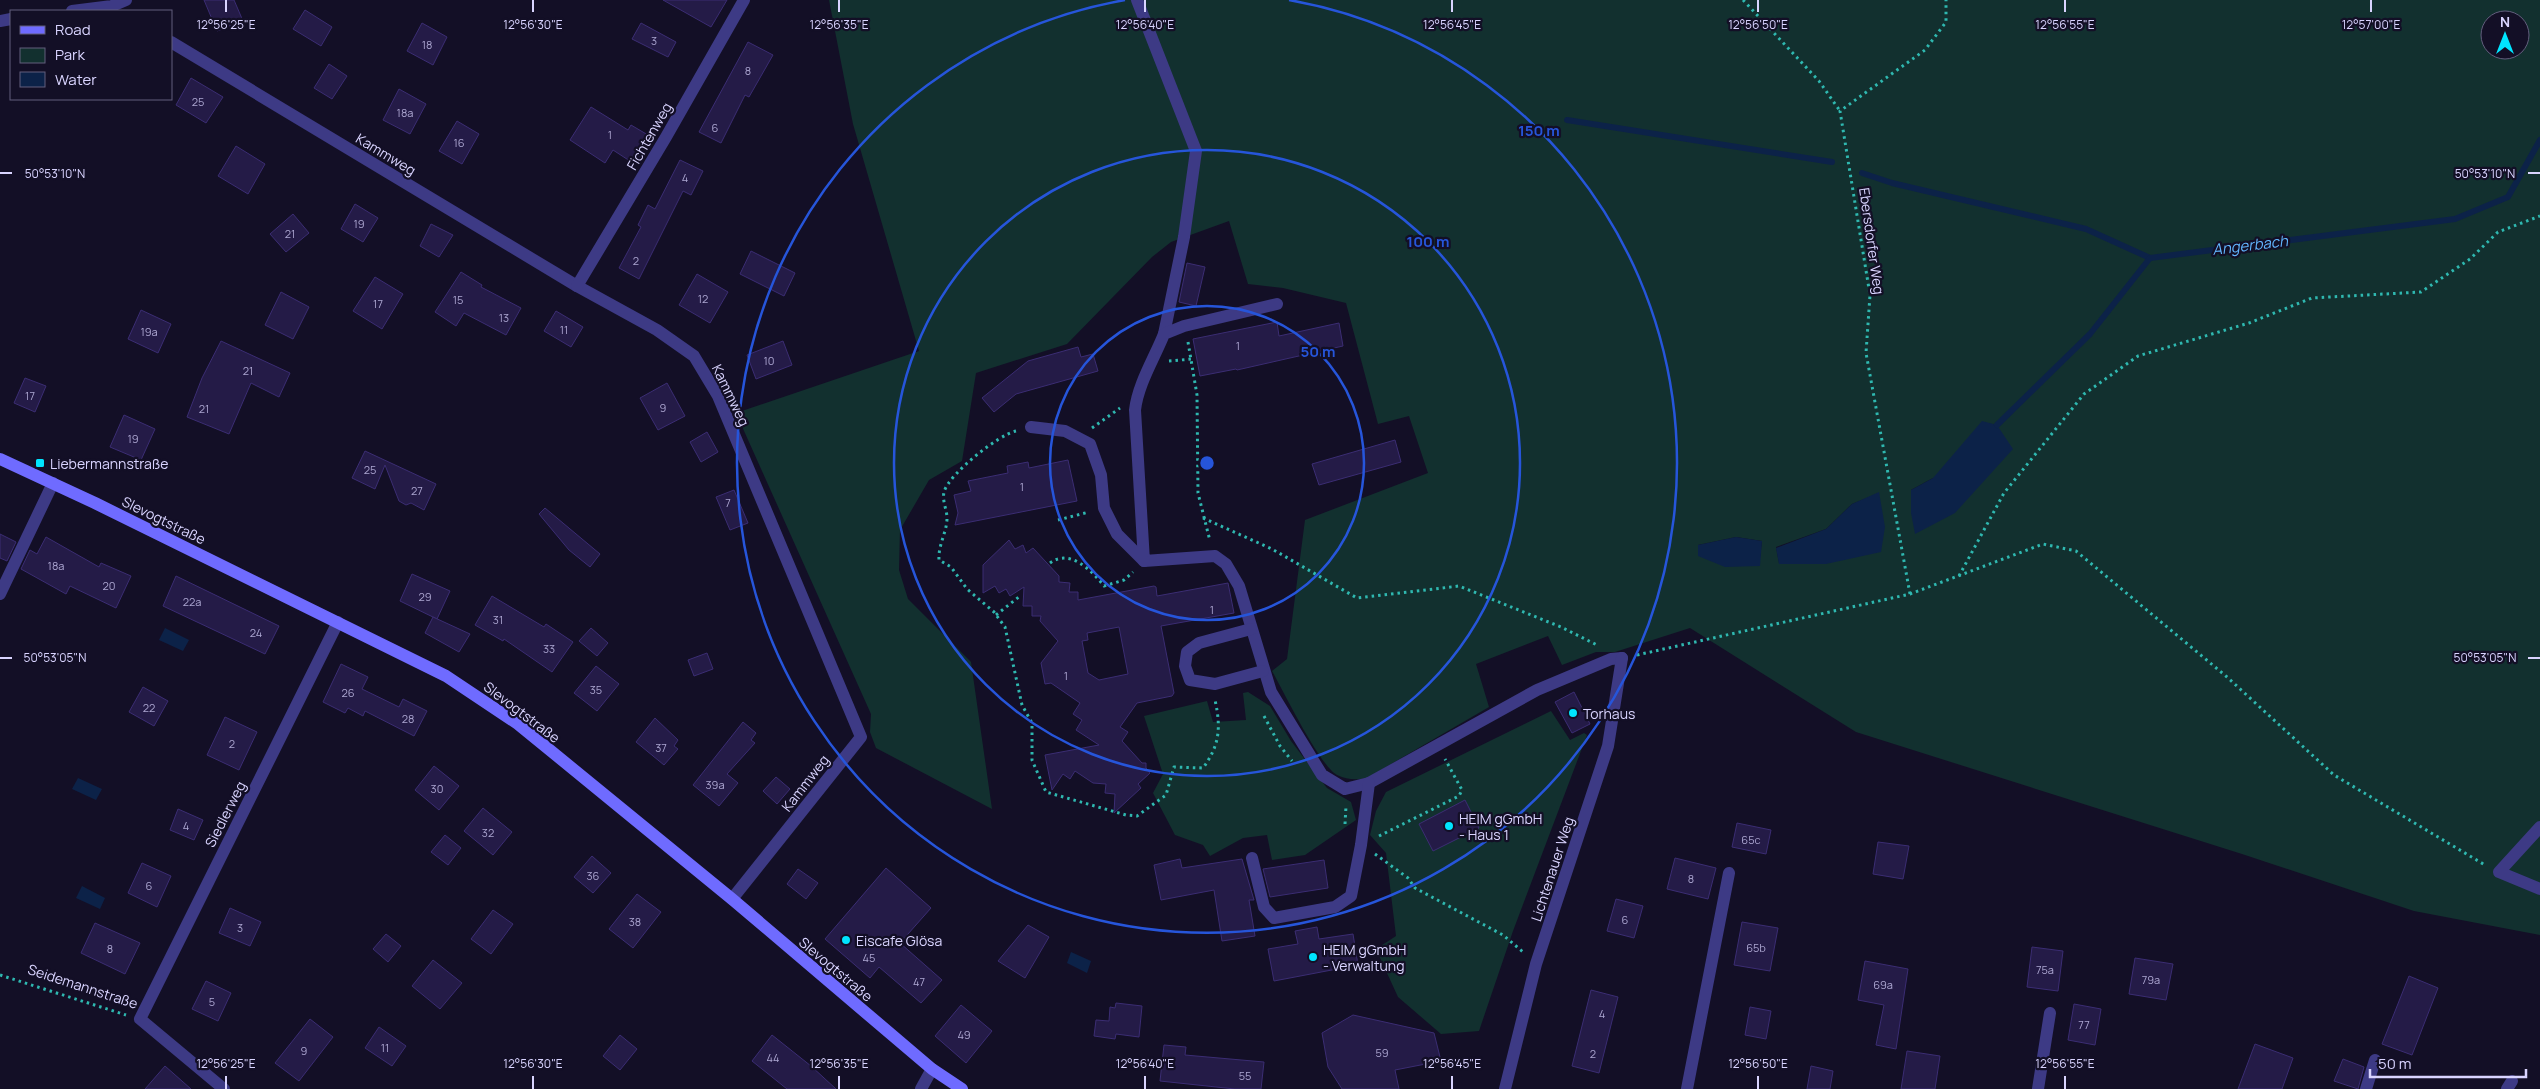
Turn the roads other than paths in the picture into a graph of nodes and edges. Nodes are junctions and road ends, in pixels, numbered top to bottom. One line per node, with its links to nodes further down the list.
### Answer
1 (126, 0): 4 (street)
2 (744, 0): 7 (street, Fichtenweg)
3 (1137, 0): 9 (street)
4 (117, 9): 5 (street)
5 (94, 10)
6 (172, 43): 7 (street, Kammweg)
7 (578, 286): 23 (street, Kammweg)
8 (1277, 304): 9 (street)
9 (1164, 334): 13 (street)
10 (1031, 427): 13 (street)
11 (0, 459): 12 (street, Slevogtstraße)
12 (53, 483): 14 (street); 15 (street, Slevogtstraße)
13 (1144, 561): 16 (street)
14 (0, 594)
15 (338, 622): 23 (street, Slevogtstraße); 25 (street, Siedlerweg)
16 (1251, 629): 17 (street); 17 (street)
17 (1263, 671): 18 (street)
18 (1369, 783): 20 (street); 31 (street, Lichtenauer Weg)
19 (2540, 827): 22 (street)
20 (1252, 858)
21 (1729, 872): 32 (street)
22 (2540, 889)
23 (732, 899): 27 (street, Slevogtstraße)
24 (2050, 1013): 33 (street)
25 (140, 1019): 28 (street, Seidemannstraße)
26 (2375, 1060): 34 (street)
27 (932, 1069): 29 (street); 30 (street, Slevogtstraße)
28 (224, 1089)
29 (922, 1089)
30 (962, 1089)
31 (1505, 1089)
32 (1687, 1089)
33 (2038, 1089)
34 (2366, 1089)

